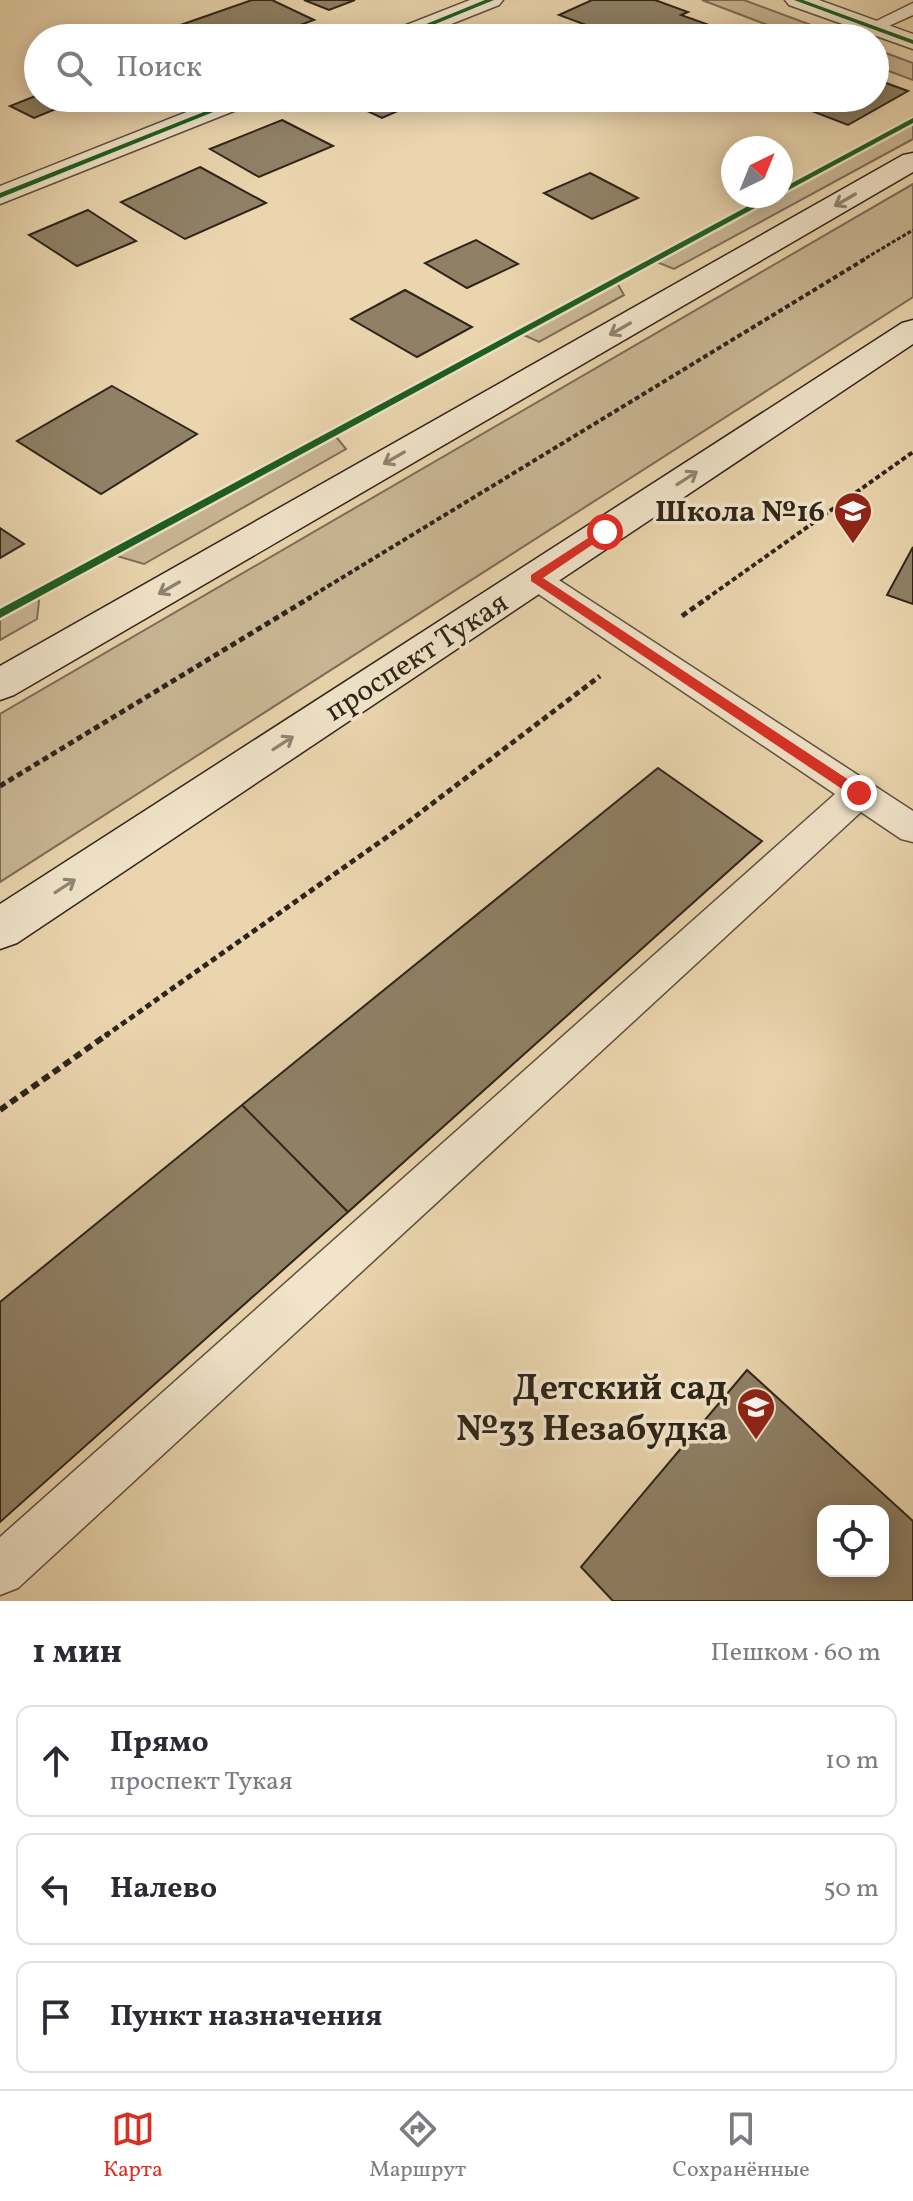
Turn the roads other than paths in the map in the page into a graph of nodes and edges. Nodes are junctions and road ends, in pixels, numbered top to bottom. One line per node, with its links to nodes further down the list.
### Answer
1 (491, 0): 4 (main road)
2 (797, 0): 5 (main road)
3 (913, 8): 6 (lane)
4 (430, 24)
5 (865, 24)
6 (879, 24)
7 (889, 33): 8 (main road)
8 (913, 42)
9 (210, 112): 11 (main road)
10 (913, 161): 14 (main road, one-way to 14)
11 (0, 196)
12 (913, 330): 13 (main road, проспект Тукая, one-way to 12)
13 (535, 578): 15 (lane); 17 (main road, проспект Тукая, one-way to 13)
14 (0, 685)
15 (859, 793): 16 (lane); 18 (lane)
16 (913, 829)
17 (0, 929)
18 (0, 1570)

